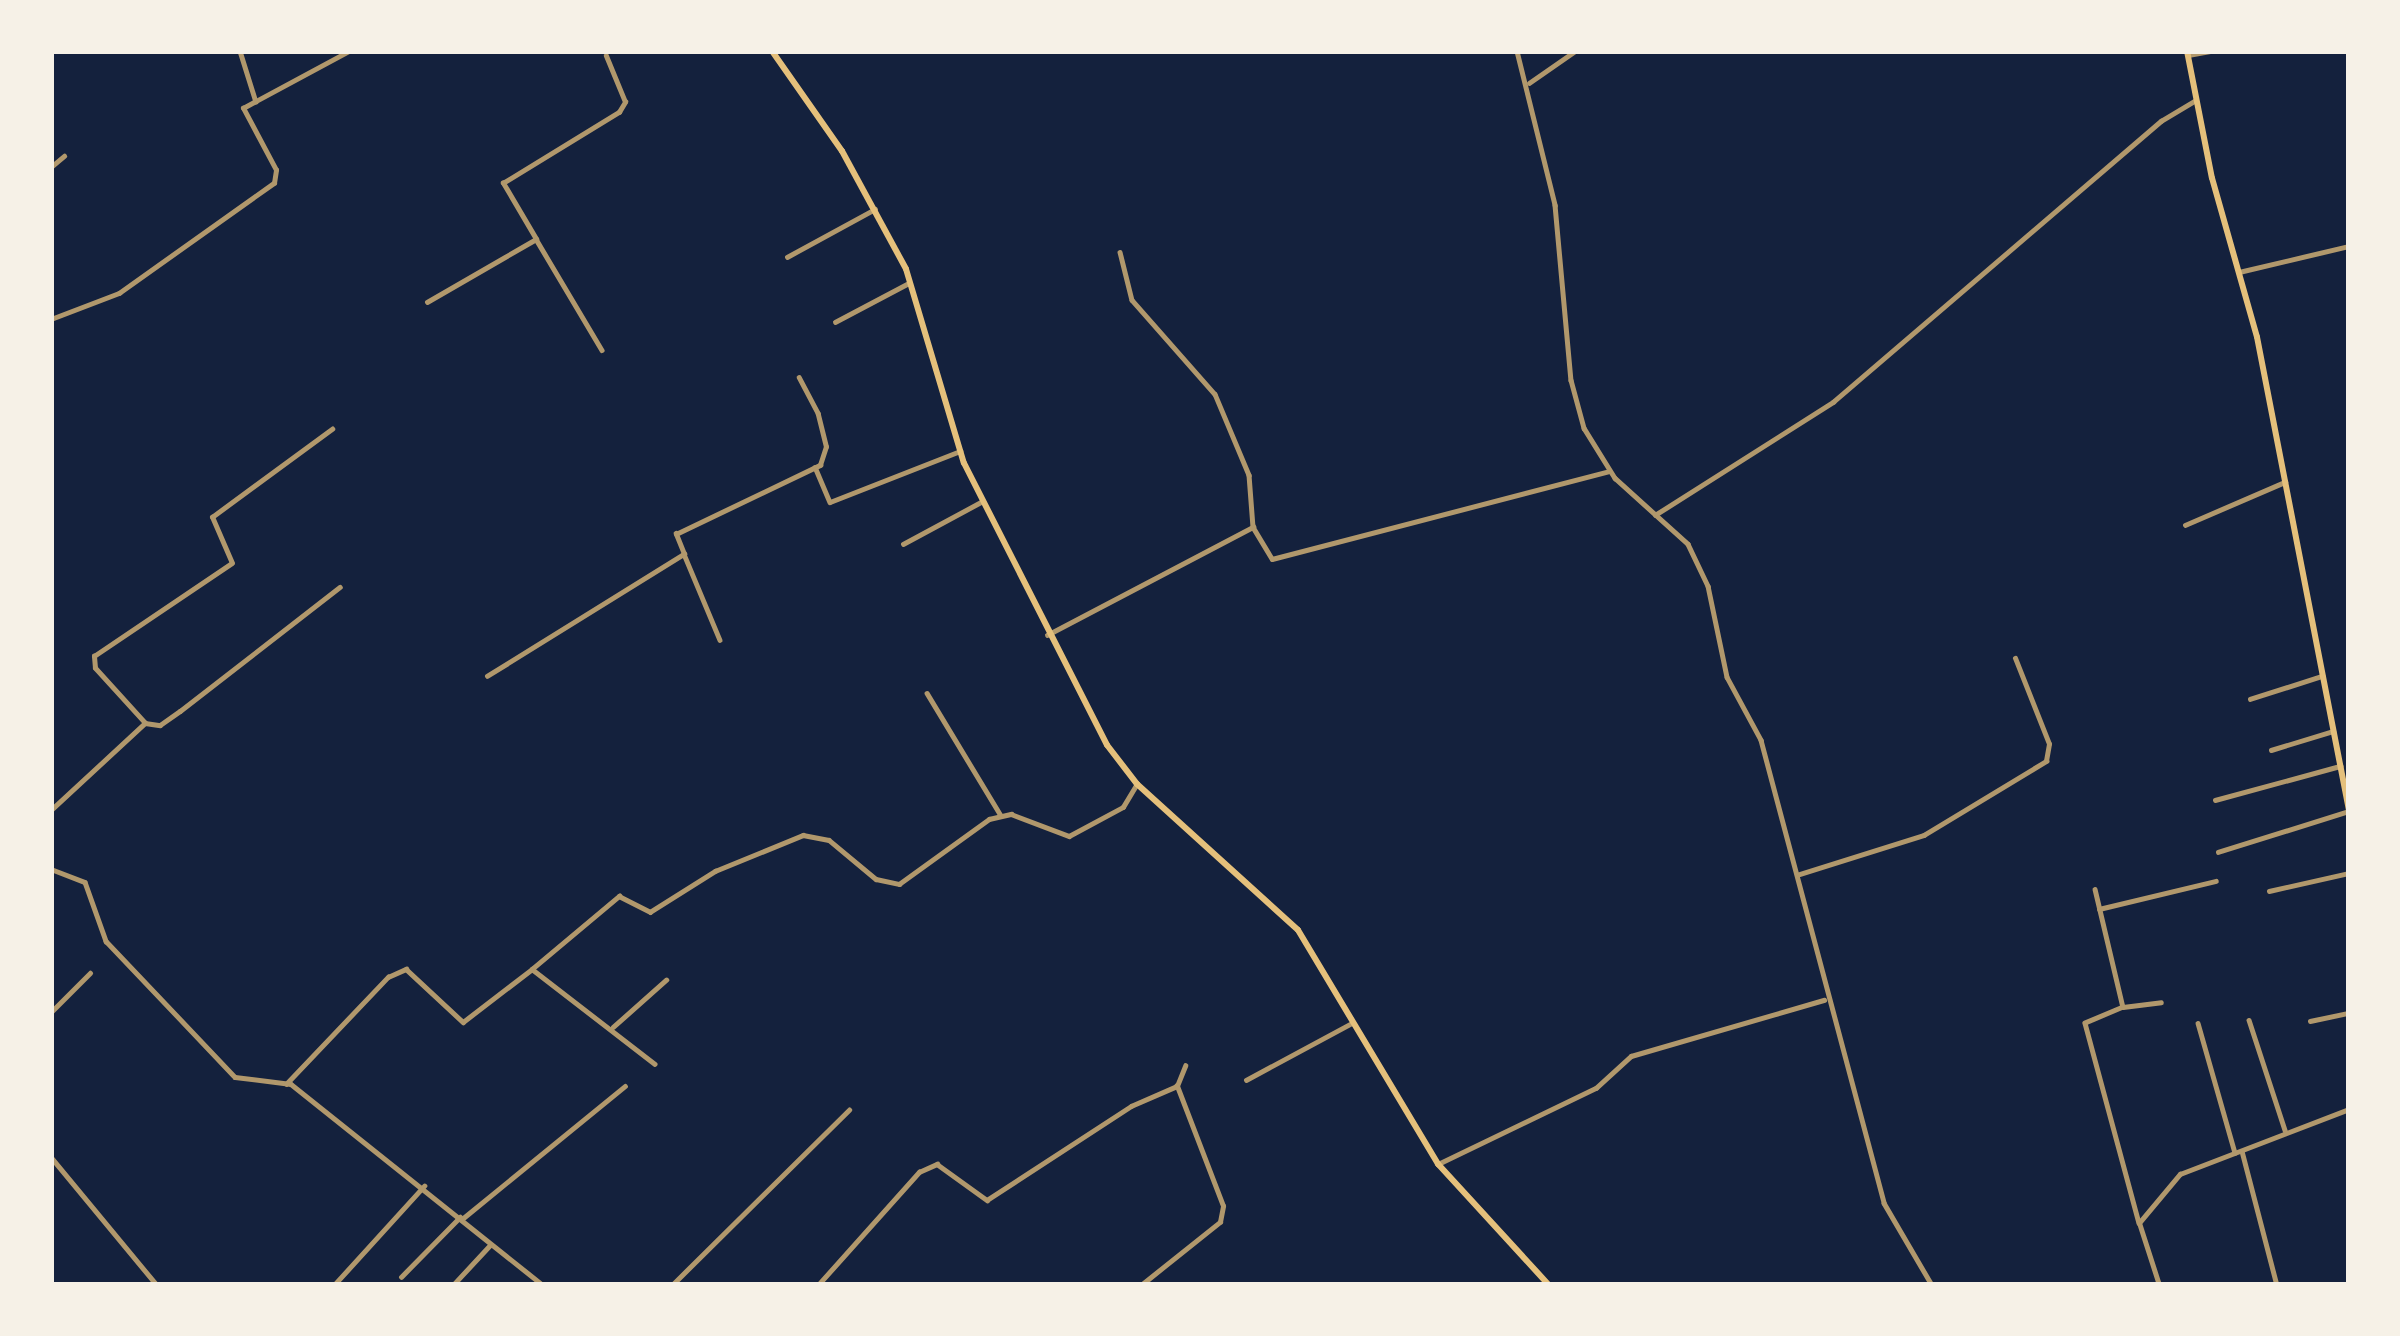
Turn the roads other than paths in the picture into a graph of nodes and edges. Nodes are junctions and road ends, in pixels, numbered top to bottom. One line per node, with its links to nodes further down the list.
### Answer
1 (240, 51): 12 (street)
2 (349, 51): 12 (street)
3 (621, 51): 8 (street)
4 (772, 51): 15 (main road)
5 (1517, 51): 10 (street)
6 (1575, 51): 10 (street)
7 (2210, 51): 9 (street)
8 (602, 53): 16 (street)
9 (2188, 53): 11 (main road)
10 (1529, 83): 30 (street)
11 (2194, 101): 20 (main road); 33 (street)
12 (256, 102): 23 (street)
13 (64, 156): 14 (street)
14 (51, 167)
15 (875, 209): 19 (street); 21 (main road)
16 (536, 238): 22 (street); 25 (street)
17 (2349, 246): 20 (street)
18 (1120, 252): 35 (street)
19 (787, 257)
20 (2239, 272): 31 (main road)
21 (912, 282): 24 (street); 28 (main road)
22 (427, 302)
23 (51, 319)
24 (835, 322)
25 (602, 350)
26 (799, 378): 29 (street)
27 (332, 429): 46 (street)
28 (960, 451): 29 (street); 32 (main road)
29 (815, 467): 37 (street)
30 (1609, 471): 33 (street); 35 (street)
31 (2285, 482): 34 (street); 43 (main road)
32 (981, 502): 36 (street); 39 (main road)
33 (1655, 515): 58 (street)
34 (2185, 524)
35 (1253, 527): 39 (street)
36 (903, 544)
37 (684, 554): 40 (street); 42 (street)
38 (340, 587): 46 (street)
39 (1047, 634): 50 (main road)
40 (720, 640)
41 (2015, 658): 58 (street)
42 (488, 676)
43 (2322, 676): 45 (street); 47 (main road)
44 (927, 693): 54 (street)
45 (2250, 699)
46 (145, 723): 52 (street)
47 (2333, 731): 48 (street); 49 (main road)
48 (2271, 750)
49 (2340, 766): 51 (street); 53 (main road)
50 (1137, 784): 54 (street); 73 (main road)
51 (2216, 800)
52 (51, 810)
53 (2349, 810): 55 (street)
54 (1000, 814): 63 (street)
55 (2218, 852)
56 (51, 868): 79 (street)
57 (2349, 873): 61 (street)
58 (1797, 875): 66 (street)
59 (2216, 881): 62 (street)
60 (2096, 889): 62 (street)
61 (2270, 892)
62 (2099, 909): 68 (street)
63 (532, 969): 75 (street); 79 (street)
64 (90, 974): 69 (street)
65 (666, 980): 75 (street)
66 (1826, 999): 87 (street); 101 (street)
67 (2161, 1002): 68 (street)
68 (2123, 1006): 90 (street)
69 (51, 1012)
70 (2349, 1013): 72 (street)
71 (2248, 1020): 84 (street)
72 (2310, 1021)
73 (1353, 1022): 78 (street); 87 (main road)
74 (2198, 1022): 85 (street)
75 (613, 1027): 76 (street)
76 (655, 1064)
77 (1185, 1066): 81 (street)
78 (1246, 1080)
79 (286, 1084): 88 (street)
80 (625, 1086): 89 (street)
81 (1177, 1086): 98 (street); 99 (street)
82 (2349, 1108): 84 (street)
83 (849, 1109): 97 (street)
84 (2285, 1130): 85 (street)
85 (2239, 1151): 90 (street); 103 (street)
86 (51, 1157): 93 (street)
87 (1438, 1164): 100 (main road)
88 (424, 1186): 89 (street); 94 (street)
89 (461, 1218): 91 (street); 92 (street)
90 (2139, 1223): 102 (street)
91 (492, 1243): 95 (street); 96 (street)
92 (400, 1277)
93 (157, 1285)
94 (334, 1285)
95 (453, 1285)
96 (543, 1285)
97 (672, 1285)
98 (818, 1285)
99 (1141, 1285)
100 (1549, 1285)
101 (1932, 1285)
102 (2159, 1285)
103 (2278, 1285)

